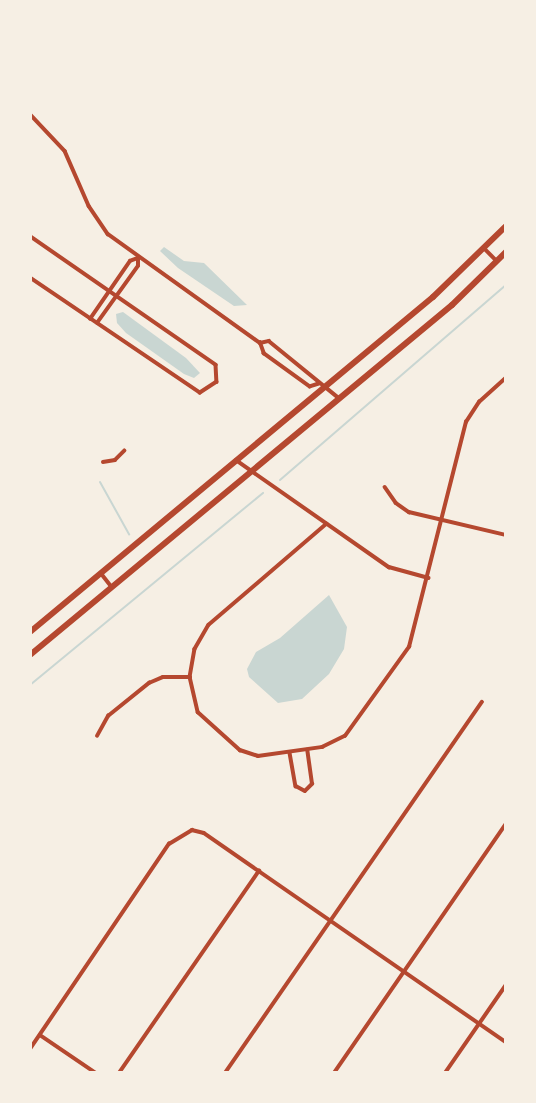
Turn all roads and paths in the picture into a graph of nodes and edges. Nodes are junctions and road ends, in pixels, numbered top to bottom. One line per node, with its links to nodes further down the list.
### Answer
1 (30, 114): 6 (street)
2 (506, 226): 4 (main road)
3 (30, 236): 9 (street)
4 (485, 249): 7 (street); 15 (main road)
5 (506, 252): 7 (main road)
6 (138, 258): 9 (street); 10 (street); 13 (street)
7 (498, 261): 16 (main road)
8 (30, 278): 11 (street)
9 (109, 290): 10 (street); 11 (street)
10 (117, 295): 12 (street); 12 (street)
11 (90, 319): 12 (street)
12 (97, 323)
13 (260, 343): 15 (street); 15 (street)
14 (506, 378): 22 (street)
15 (321, 386): 16 (street); 18 (main road)
16 (340, 398): 20 (main road)
17 (124, 451): 19 (street)
18 (236, 460): 20 (street); 25 (main road)
19 (103, 462)
20 (251, 472): 23 (street); 27 (main road)
21 (385, 487): 22 (street)
22 (442, 521): 24 (street); 26 (street)
23 (327, 524): 26 (street); 30 (street)
24 (506, 536)
25 (101, 573): 27 (street); 28 (main road)
26 (429, 578): 33 (street)
27 (112, 587): 29 (main road)
28 (30, 632)
29 (30, 655)
30 (190, 677): 32 (street); 34 (street)
31 (482, 702): 37 (street)
32 (97, 736)
33 (307, 750): 34 (street); 34 (street)
34 (290, 753)
35 (506, 824): 38 (street)
36 (259, 871): 37 (street); 41 (street); 45 (street)
37 (332, 920): 38 (street); 46 (street)
38 (405, 971): 40 (street); 47 (street)
39 (506, 985): 40 (street)
40 (480, 1023): 42 (street); 48 (street)
41 (40, 1035): 43 (street); 44 (street)
42 (506, 1042)
43 (30, 1049)
44 (96, 1073)
45 (119, 1073)
46 (225, 1073)
47 (334, 1073)
48 (445, 1073)

